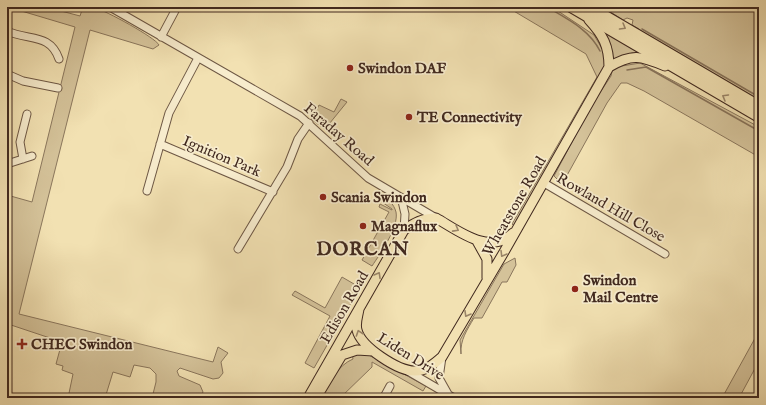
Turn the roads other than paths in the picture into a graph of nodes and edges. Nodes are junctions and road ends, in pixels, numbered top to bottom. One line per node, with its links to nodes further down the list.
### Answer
1 (110, 7): 4 (street, Faraday Road)
2 (177, 7): 7 (street)
3 (571, 7): 5 (highway)
4 (120, 10): 7 (street, Faraday Road)
5 (587, 11): 10 (main road); 12 (highway); 14 (highway, one-way to 14)
6 (7, 31): 8 (street)
7 (161, 37): 9 (street, Faraday Road)
8 (60, 54)
9 (198, 58): 17 (street, Faraday Road); 18 (street, Ignition Park)
10 (608, 67): 12 (main road); 22 (main road, Wheatstone Road)
11 (7, 74): 13 (street)
12 (686, 74): 16 (highway, one-way to 12)
13 (58, 88)
14 (759, 106)
15 (27, 114): 20 (street)
16 (759, 117)
17 (308, 123): 24 (street, Ignition Park); 25 (street, Faraday Road)
18 (160, 144): 23 (street, Ignition Park); 24 (street, Ignition Park)
19 (32, 156): 20 (street)
20 (23, 159): 21 (street)
21 (7, 164)
22 (544, 183): 27 (main road, Wheatstone Road); 31 (street, Rowland Hill Close)
23 (147, 191)
24 (273, 192): 30 (street, Ignition Park)
25 (400, 198): 26 (street, Faraday Road); 28 (street)
26 (436, 218): 28 (main road, Edison Road); 29 (main road, Faraday Road, one-way to 29)
27 (518, 227): 29 (main road, Faraday Road); 32 (main road, Wheatstone Road, one-way to 32)
28 (404, 230): 33 (main road, Edison Road, one-way to 28)
29 (477, 241): 32 (main road, Faraday Road)
30 (238, 249)
31 (665, 254)
32 (486, 280): 35 (main road, Wheatstone Road, one-way to 35)
33 (359, 309): 34 (main road, Liden Drive, one-way to 33); 39 (main road, Edison Road)
34 (374, 351): 36 (main road, Liden Drive); 40 (main road, Edison Road)
35 (442, 357): 36 (main road, Wheatstone Road); 38 (street, Wheatstone Road)
36 (404, 369): 38 (street, Liden Drive)
37 (390, 386): 41 (street)
38 (452, 397)
39 (308, 398)
40 (316, 398)
41 (386, 398)

